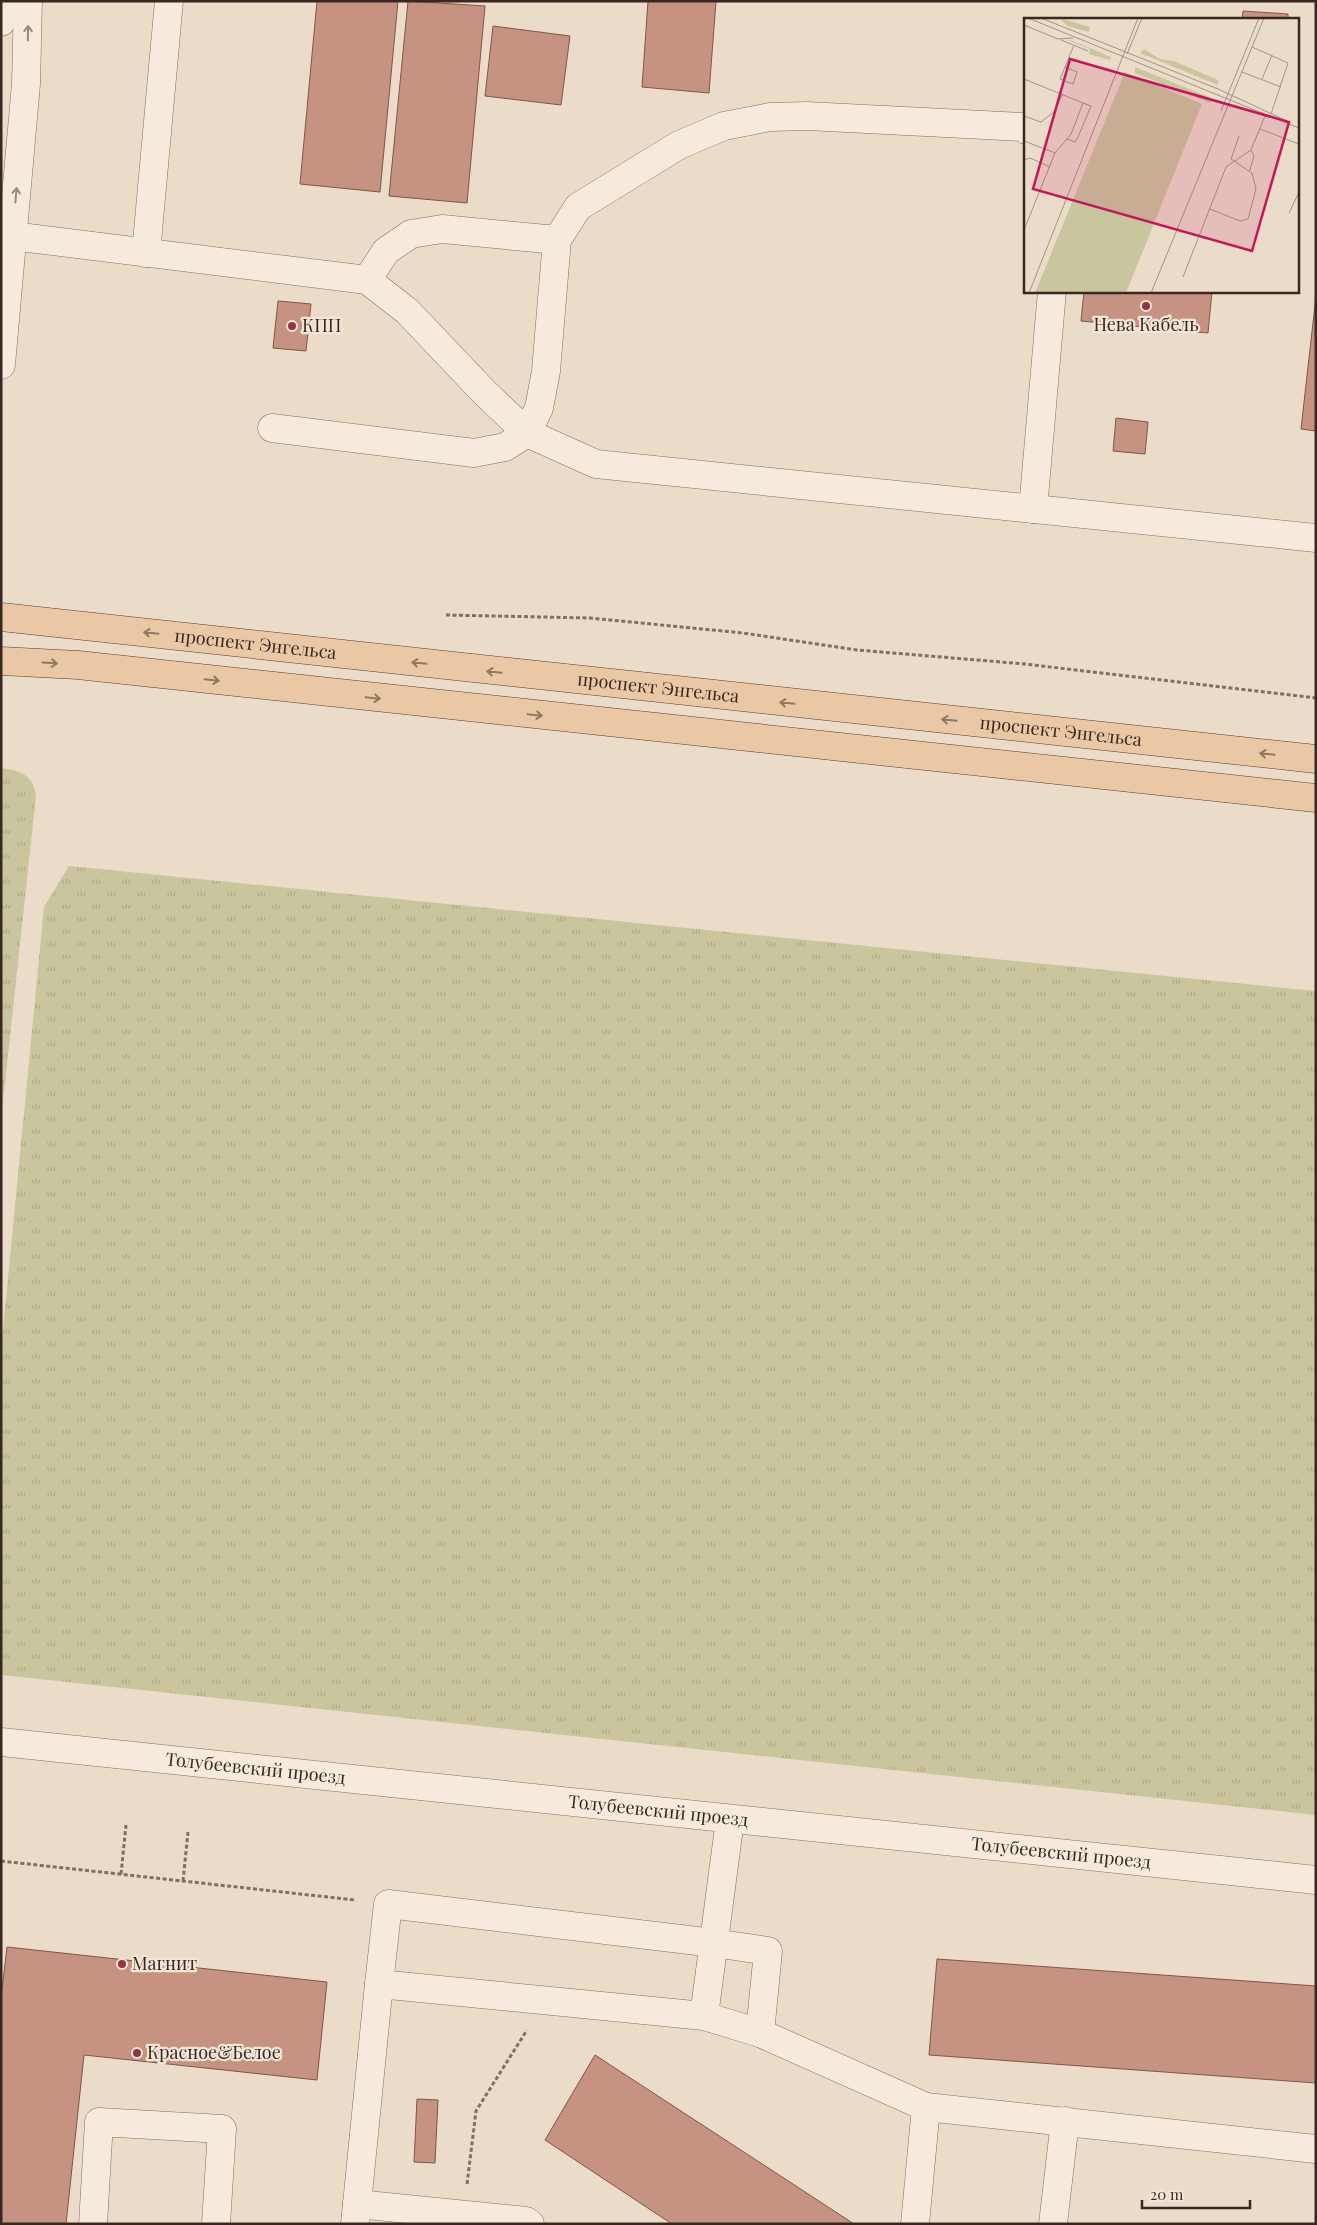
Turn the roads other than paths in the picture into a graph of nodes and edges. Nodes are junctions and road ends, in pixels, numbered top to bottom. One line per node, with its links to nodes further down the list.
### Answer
1 (5, 1): 4 (street)
2 (28, 1): 6 (street, one-way to 2)
3 (169, 1): 8 (street)
4 (1, 22)
5 (1024, 130): 7 (street)
6 (12, 236): 8 (street); 11 (street)
7 (557, 240): 9 (street); 13 (street)
8 (146, 253): 9 (street)
9 (367, 280): 13 (street)
10 (1052, 292): 14 (street)
11 (1, 365)
12 (272, 428): 13 (street)
13 (526, 433): 14 (street)
14 (1033, 509): 15 (street)
15 (1316, 538)
16 (1, 617): 18 (main road, проспект Энгельса, one-way to 16)
17 (1, 661): 19 (main road, one-way to 19)
18 (1316, 759)
19 (1316, 798)
20 (1, 1742): 21 (street, Толубеевский проезд)
21 (730, 1820): 22 (street, Толубеевский проезд); 23 (street)
22 (1316, 1880)
23 (714, 1943): 24 (street); 25 (street); 26 (street)
24 (379, 1984): 25 (street); 30 (street)
25 (704, 2016): 26 (street)
26 (760, 2033): 27 (street)
27 (926, 2107): 28 (street); 34 (street)
28 (1065, 2121): 29 (street); 35 (street)
29 (1316, 2149)
30 (356, 2214): 33 (street)
31 (93, 2224): 32 (street)
32 (216, 2224)
33 (530, 2224)
34 (915, 2224)
35 (1053, 2224)

